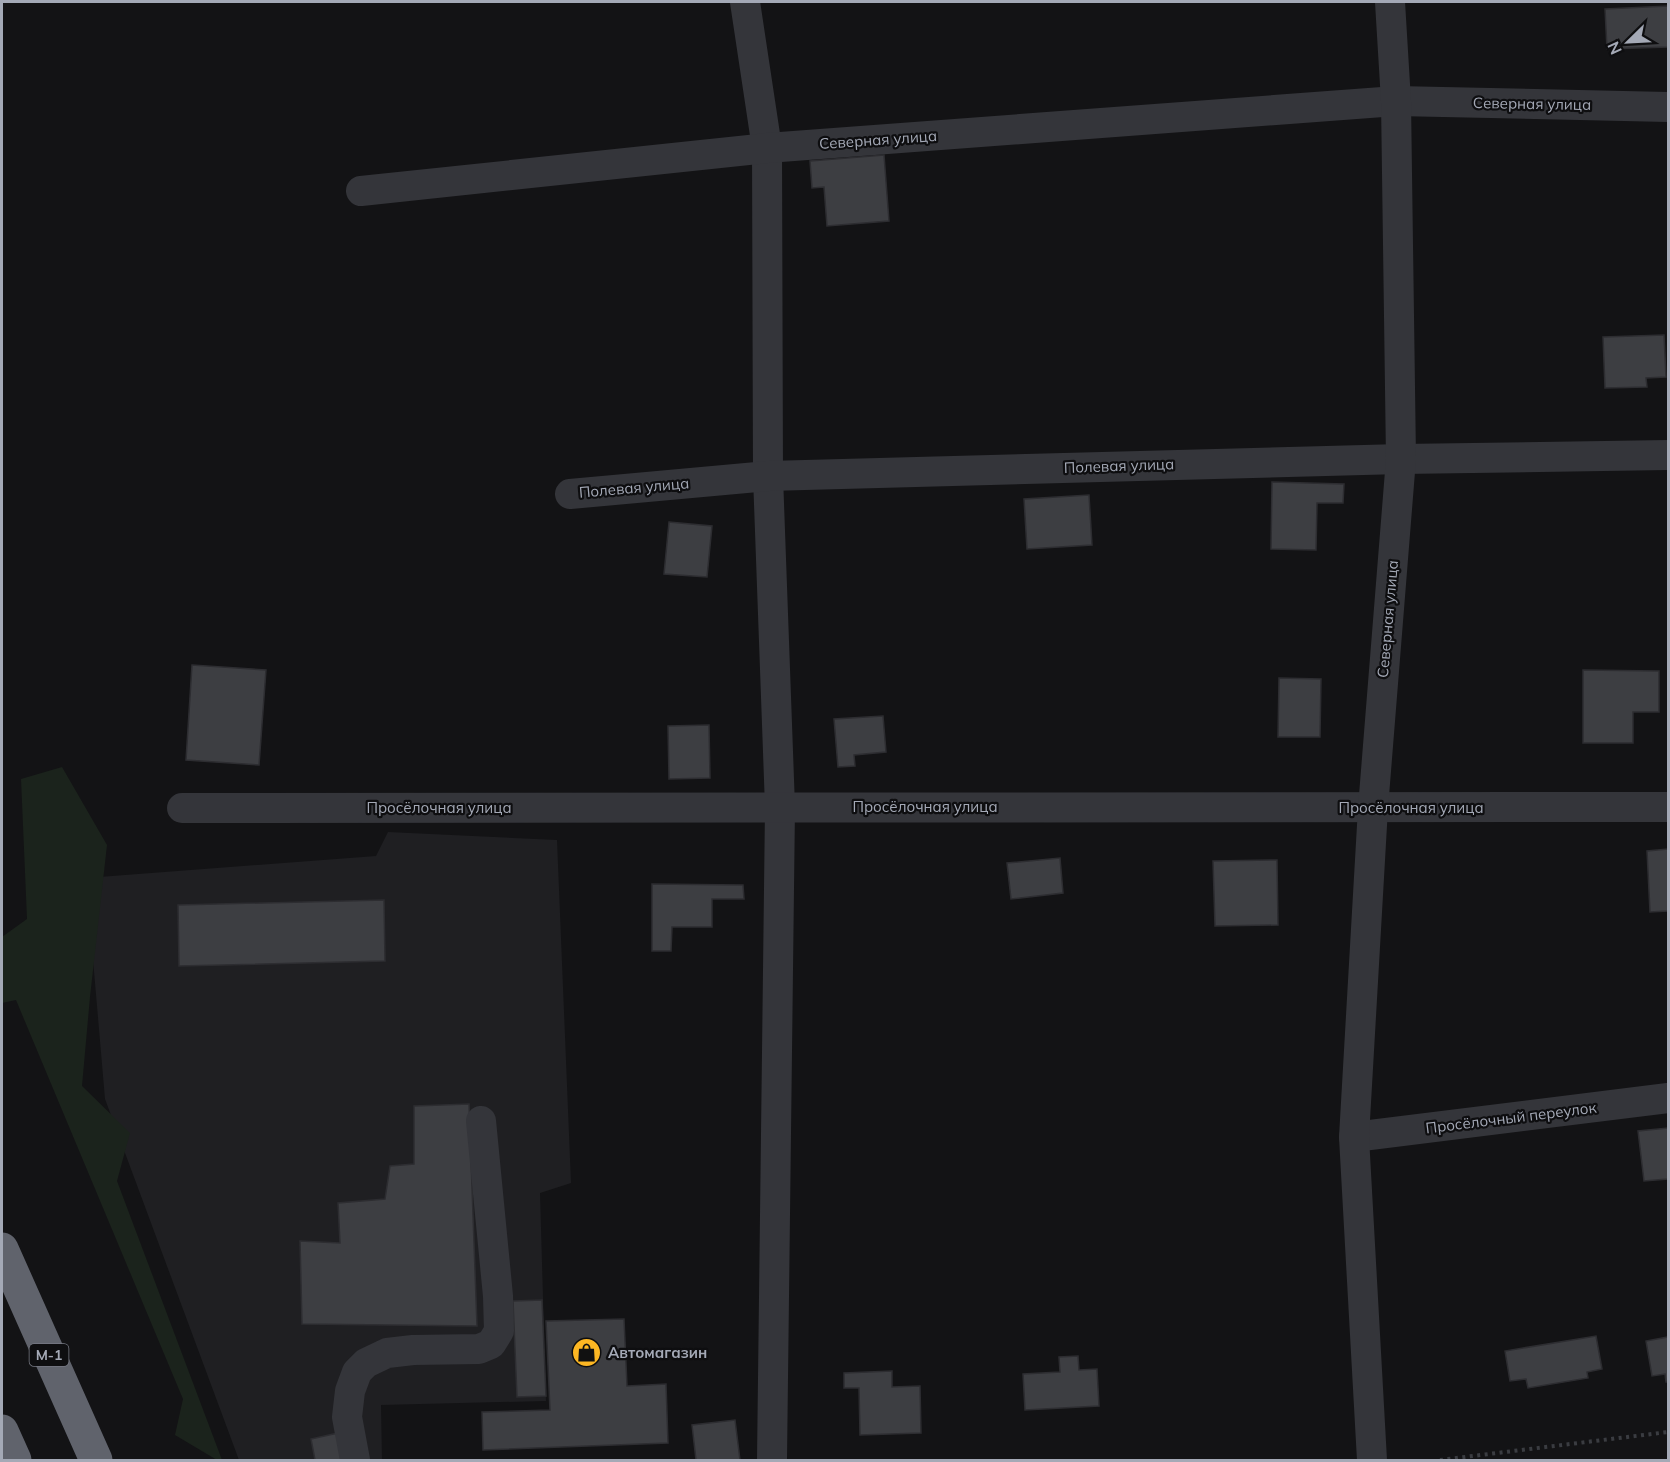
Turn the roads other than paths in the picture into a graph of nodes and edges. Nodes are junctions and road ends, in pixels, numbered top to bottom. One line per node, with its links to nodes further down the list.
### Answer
1 (745, 2): 5 (street)
2 (1390, 2): 3 (street, Северная улица)
3 (1396, 101): 4 (street, Северная улица); 5 (street, Северная улица); 8 (street, Северная улица)
4 (1668, 107)
5 (767, 148): 6 (street, Северная улица); 9 (street)
6 (361, 191)
7 (1668, 455): 8 (street, Полевая улица)
8 (1401, 459): 9 (street, Полевая улица); 14 (street, Северная улица)
9 (768, 476): 10 (street, Полевая улица); 11 (street)
10 (570, 494)
11 (780, 807): 13 (street, Просёлочная улица); 14 (street, Просёлочная улица); 23 (street)
12 (1668, 807): 14 (street, Просёлочная улица)
13 (182, 808)
14 (1373, 808): 17 (street, Северная улица)
15 (1668, 1098): 17 (street, Просёлочный переулок)
16 (481, 1121): 22 (street)
17 (1354, 1137): 24 (street, Северная улица)
18 (2, 1249): 21 (highway, М-1)
19 (2, 1431): 20 (highway)
20 (15, 1461)
21 (96, 1461)
22 (355, 1461)
23 (772, 1461)
24 (1372, 1461)

